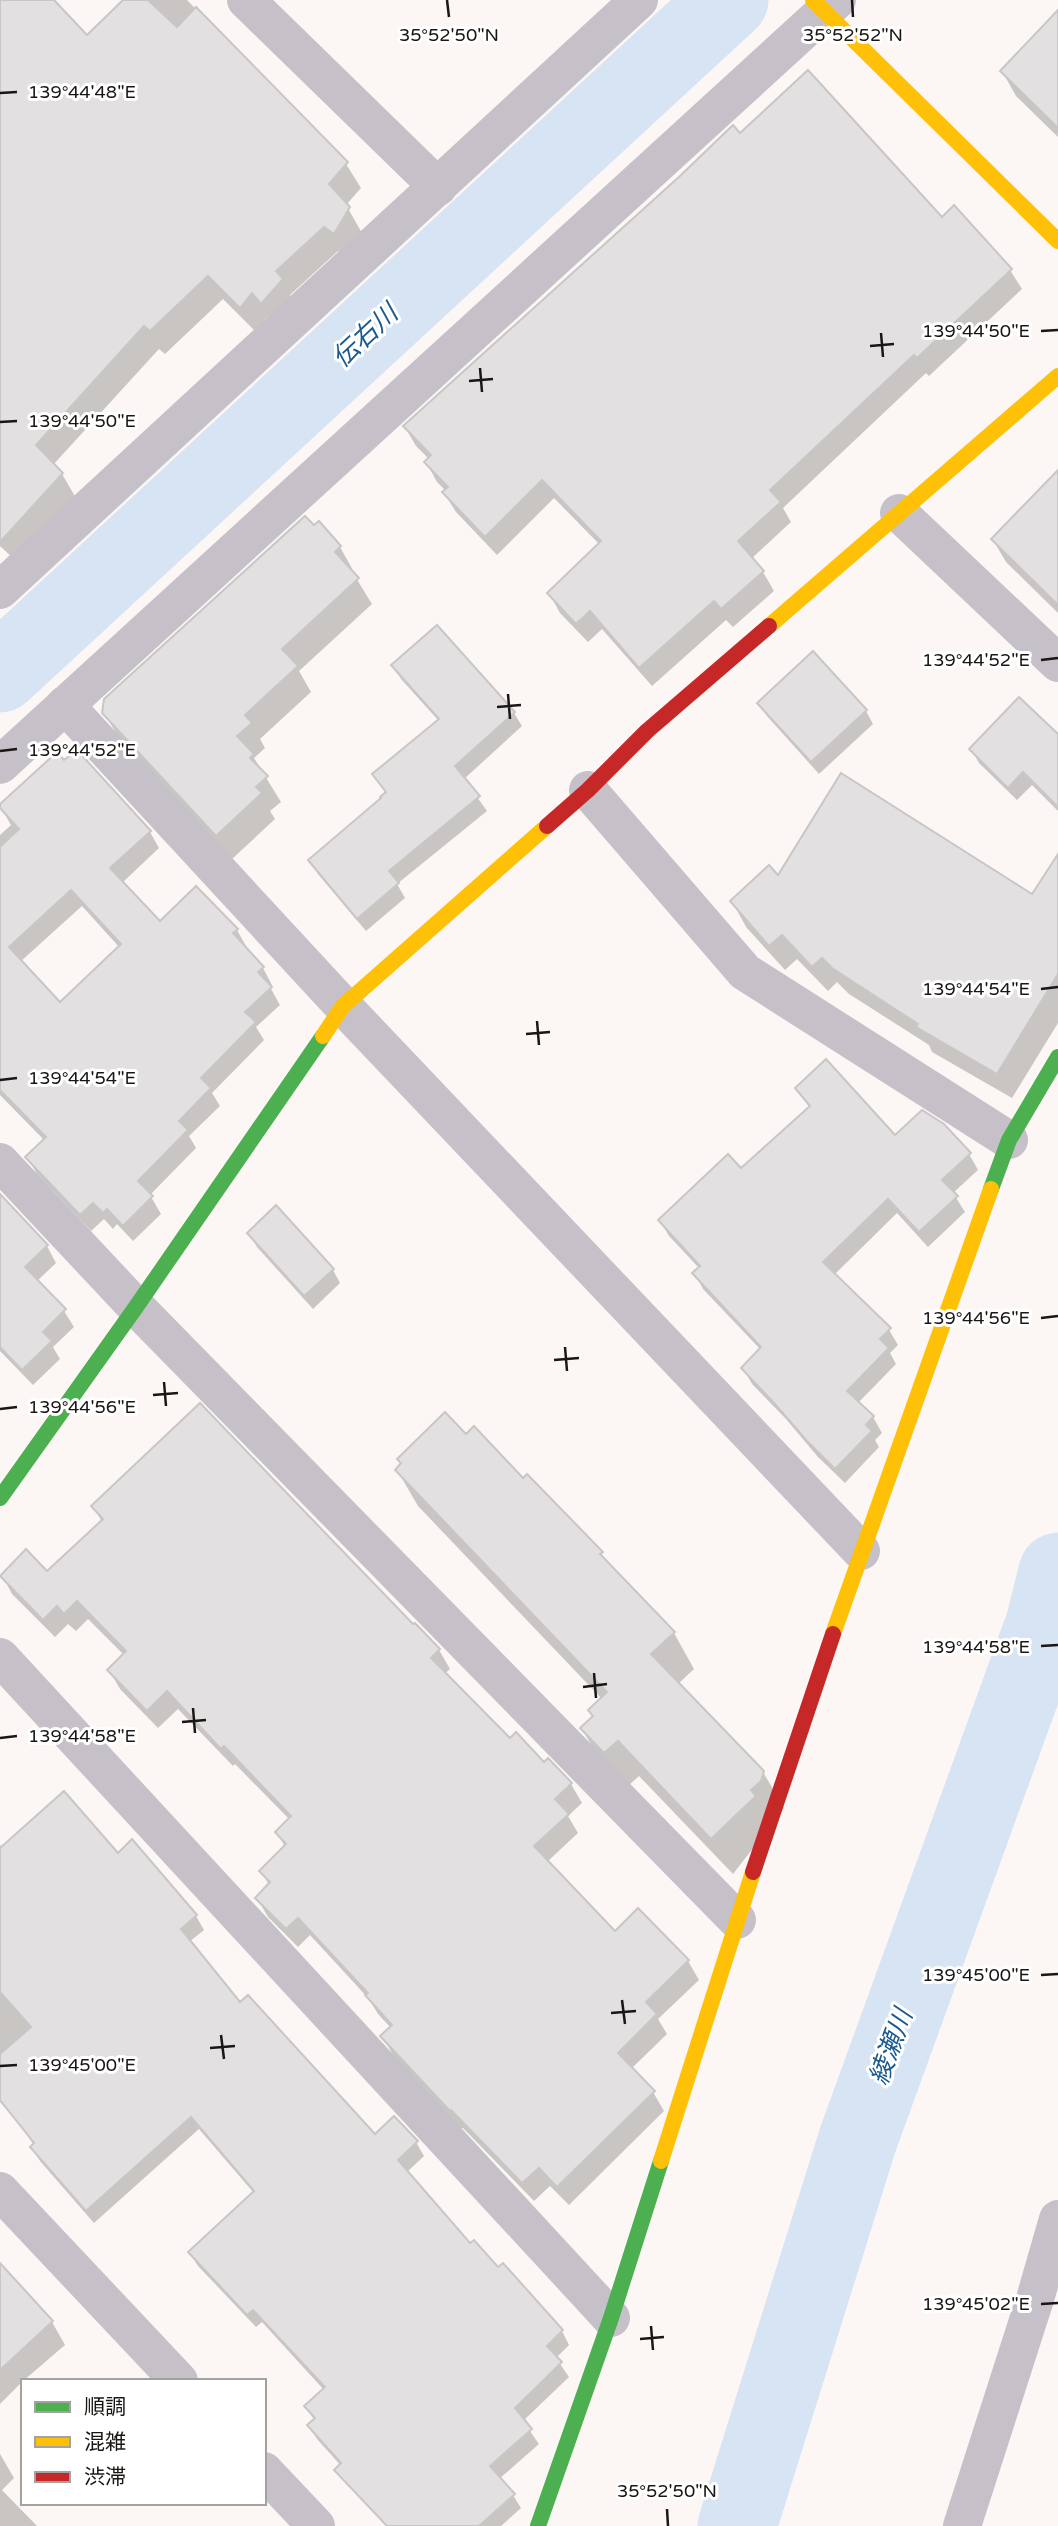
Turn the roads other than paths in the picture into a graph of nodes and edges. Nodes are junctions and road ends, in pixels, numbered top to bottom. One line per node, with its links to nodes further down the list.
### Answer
1 (246, 0): 4 (street)
2 (639, 0): 4 (street)
3 (825, 4): 5 (street); 10 (street)
4 (438, 187): 8 (street)
5 (1058, 242)
6 (1058, 376): 7 (street)
7 (899, 513): 9 (street); 12 (street)
8 (0, 590)
9 (1058, 663)
10 (65, 705): 11 (street); 13 (street)
11 (0, 765)
12 (587, 790): 13 (street); 15 (street)
13 (343, 1006): 17 (street); 19 (street)
14 (1058, 1057): 15 (street)
15 (1009, 1140): 19 (street)
16 (0, 1162): 17 (street)
17 (136, 1307): 18 (street); 21 (street)
18 (0, 1499)
19 (861, 1551): 21 (street)
20 (0, 1657): 24 (street)
21 (737, 1920): 24 (street)
22 (0, 2191): 25 (street)
23 (1058, 2219): 29 (street)
24 (611, 2318): 28 (street)
25 (177, 2379)
26 (266, 2473): 27 (street)
27 (316, 2526)
28 (538, 2526)
29 (962, 2526)

